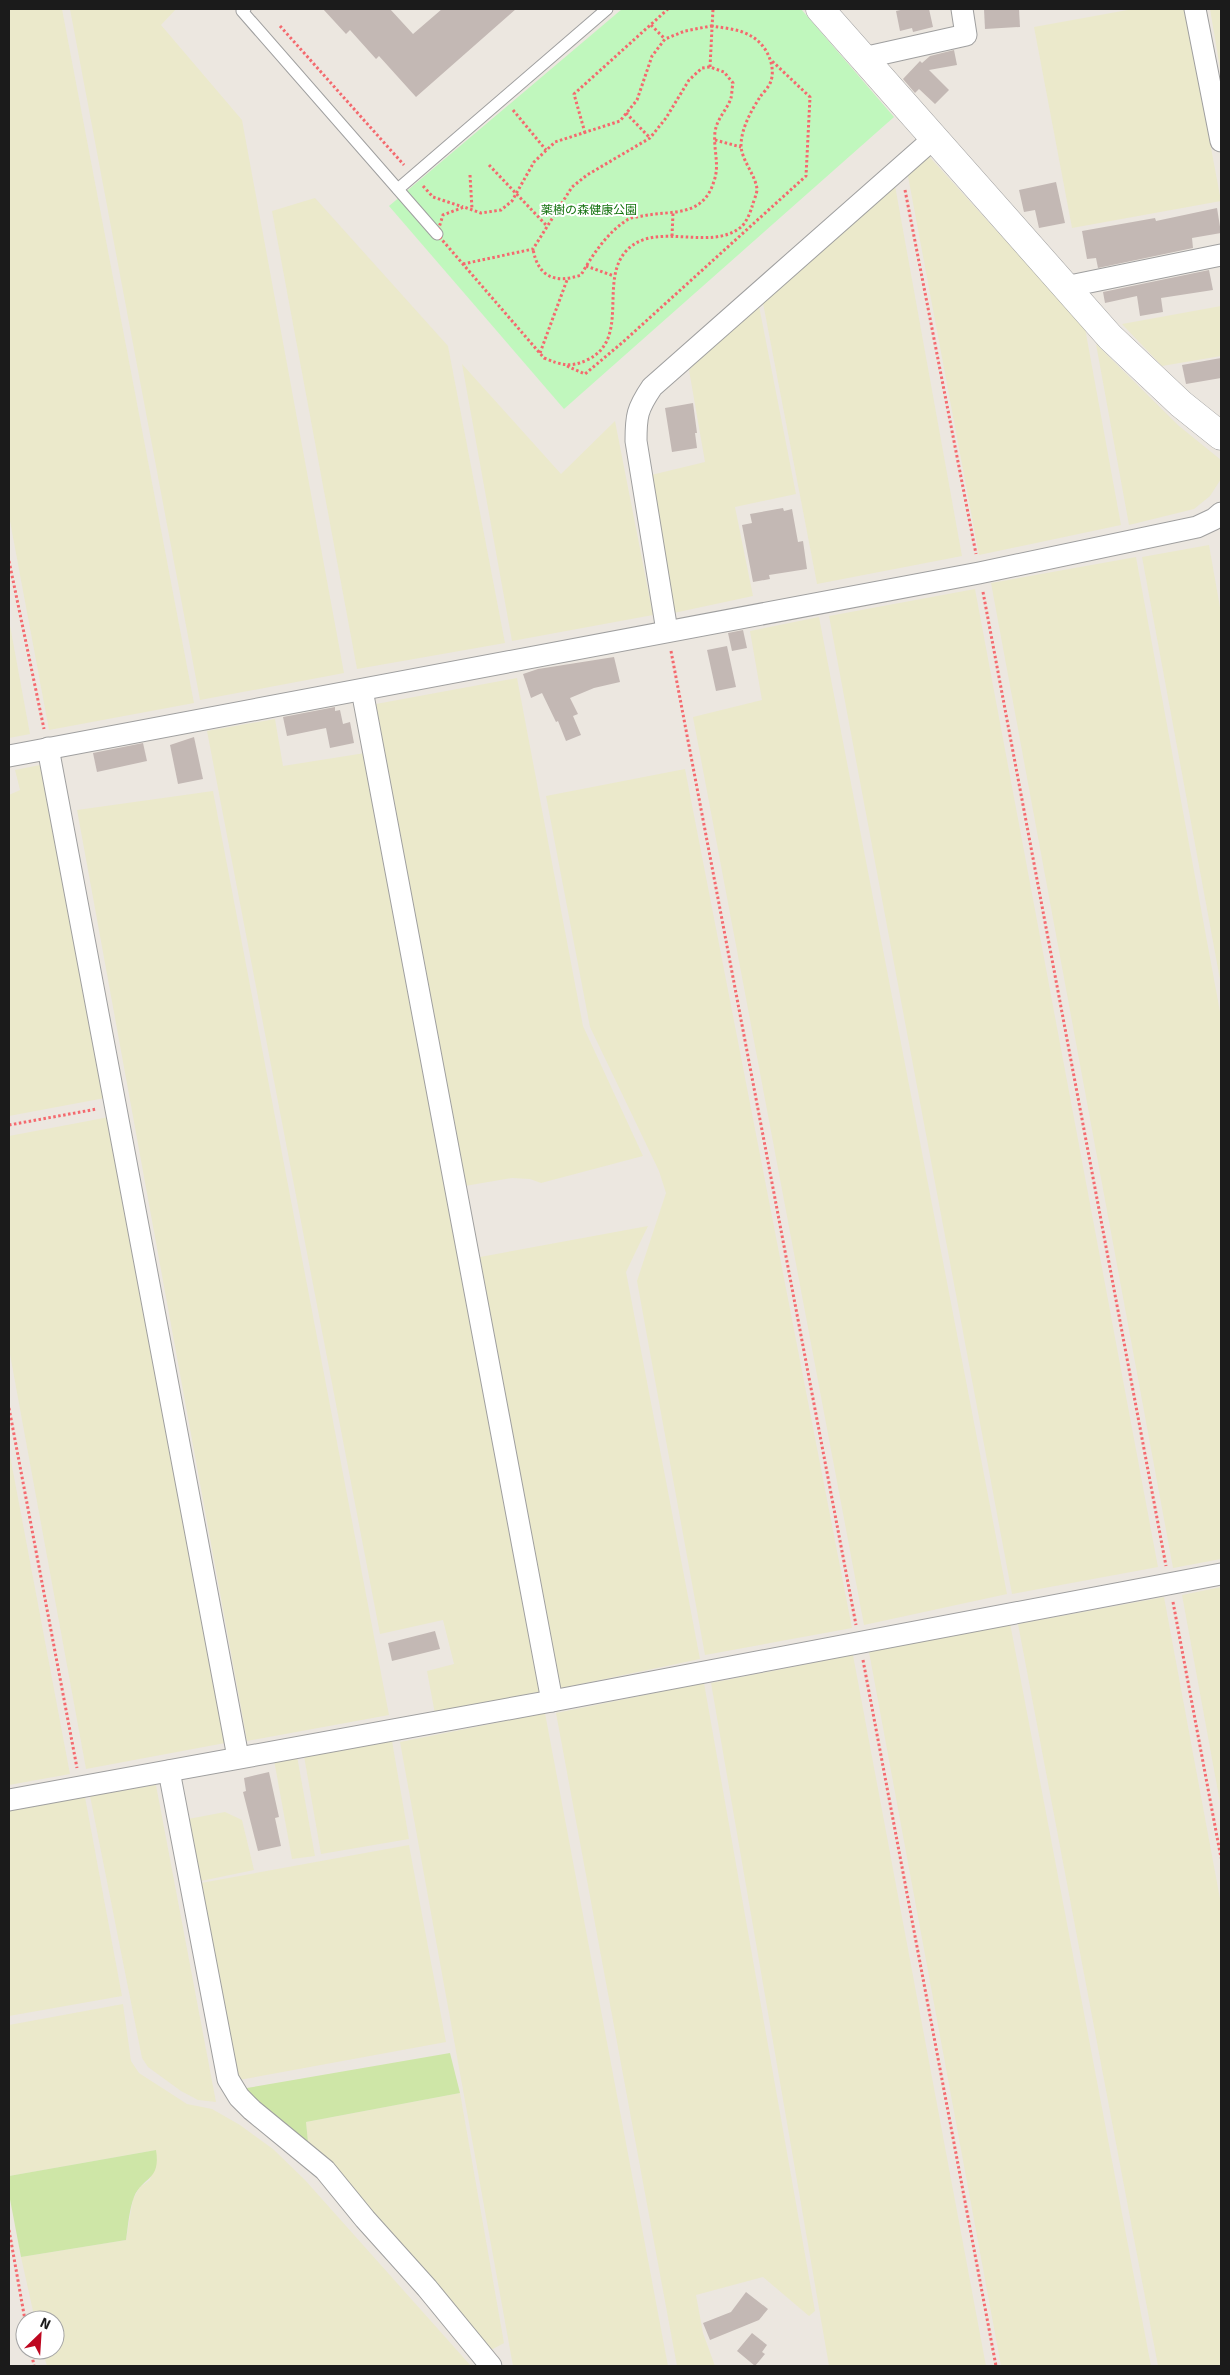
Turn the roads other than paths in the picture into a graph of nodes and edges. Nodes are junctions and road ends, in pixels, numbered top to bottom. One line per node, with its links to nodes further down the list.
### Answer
1 (245, 9): 9 (lane)
2 (607, 9): 9 (lane)
3 (820, 9): 6 (street)
4 (962, 9): 6 (street)
5 (1195, 9): 8 (street)
6 (862, 58): 7 (street)
7 (933, 138): 12 (street); 15 (street)
8 (1221, 141)
9 (398, 189): 10 (lane)
10 (437, 234)
11 (1221, 255): 12 (street)
12 (1065, 286): 13 (street)
13 (1221, 436)
14 (1221, 512): 15 (street)
15 (667, 630): 16 (street)
16 (362, 690): 17 (street); 20 (street)
17 (48, 748): 18 (street); 21 (street)
18 (9, 756)
19 (1221, 1574): 20 (street)
20 (552, 1701): 21 (street)
21 (238, 1757): 22 (street)
22 (169, 1771): 23 (street); 24 (street)
23 (9, 1800)
24 (491, 2366)

